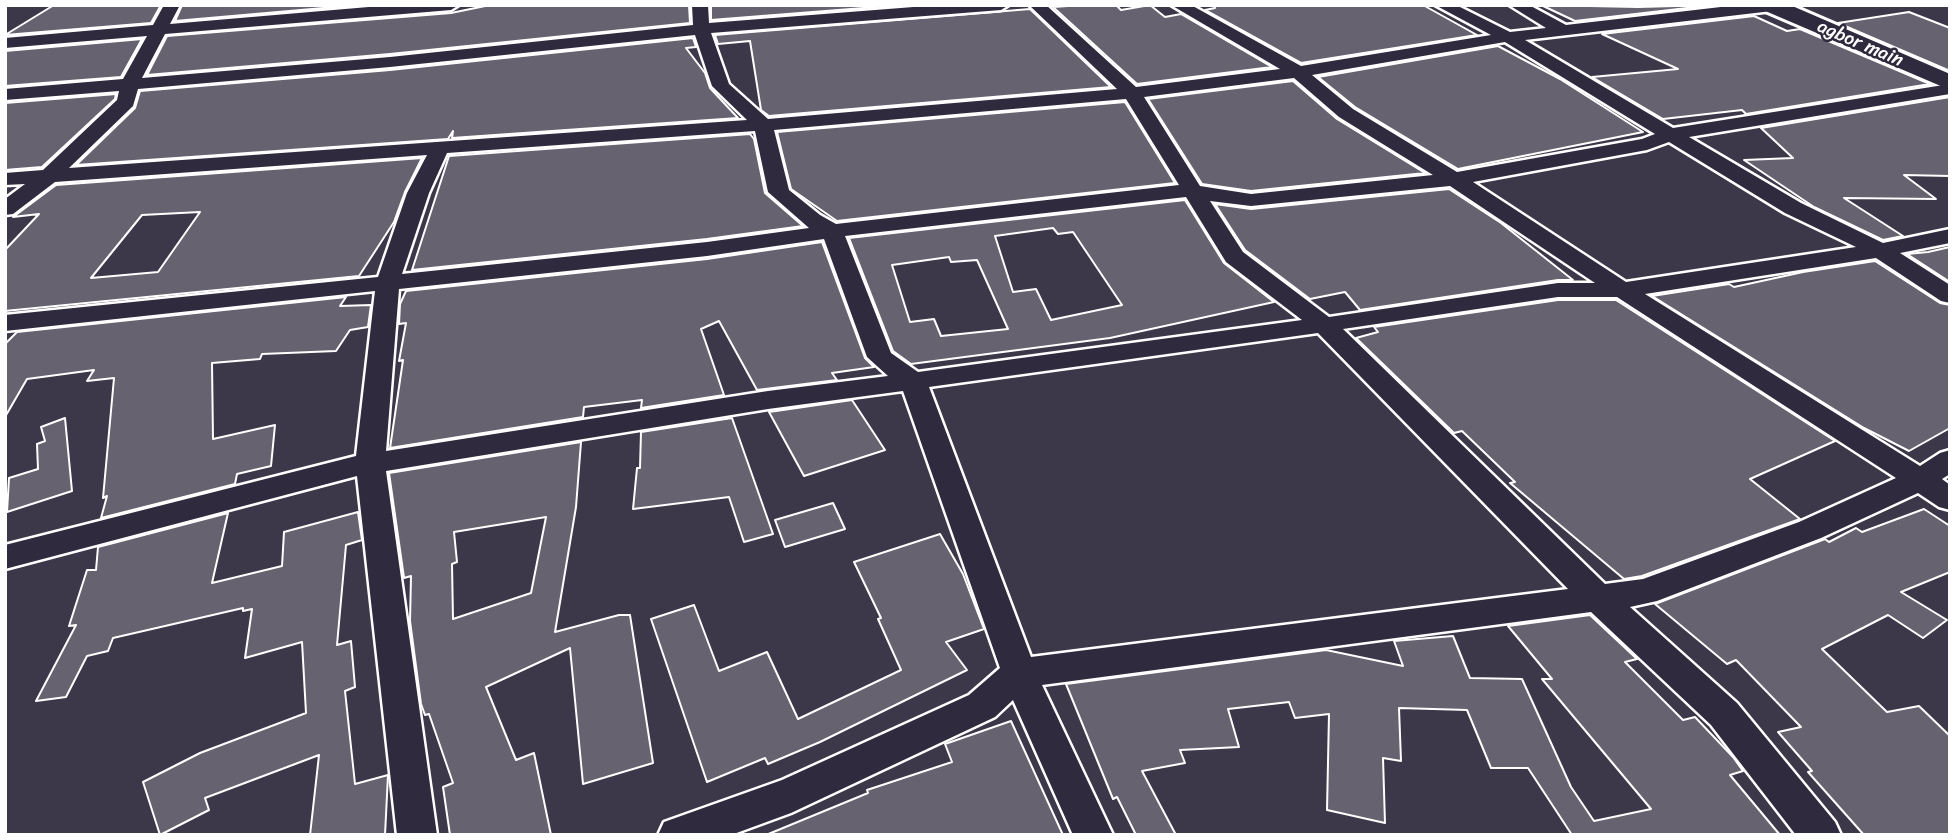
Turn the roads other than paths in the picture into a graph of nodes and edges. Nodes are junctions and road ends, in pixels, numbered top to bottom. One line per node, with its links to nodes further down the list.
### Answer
1 (172, 5): 13 (street)
2 (700, 5): 11 (street)
3 (1001, 5): 11 (street)
4 (1037, 5): 21 (street)
5 (1179, 5): 16 (street)
6 (1443, 5): 14 (street)
7 (1517, 5): 12 (street)
8 (1771, 5): 12 (street); 18 (main road, agbor main)
9 (1792, 5): 17 (main road, agbor main)
10 (444, 6): 13 (street)
11 (701, 29): 19 (street); 23 (street)
12 (1563, 30): 14 (street)
13 (159, 31): 15 (street); 19 (street)
14 (1508, 37): 16 (street); 24 (street)
15 (5, 43)
16 (1298, 72): 21 (street); 27 (street)
17 (1950, 72)
18 (1950, 83)
19 (130, 85): 22 (street); 26 (street)
20 (1950, 89): 24 (street)
21 (1132, 93): 23 (street); 29 (street)
22 (5, 95)
23 (763, 125): 25 (street); 31 (street)
24 (1671, 134): 27 (street); 33 (street)
25 (440, 148): 26 (street); 34 (street)
26 (49, 176): 28 (street); 30 (street)
27 (1454, 179): 29 (street); 35 (street)
28 (5, 180)
29 (1191, 190): 31 (street); 38 (street)
30 (5, 209)
31 (832, 231): 34 (street); 39 (street)
32 (1950, 236): 33 (street)
33 (1880, 250): 35 (street); 36 (street)
34 (388, 281): 37 (street); 41 (street)
35 (1622, 290): 38 (street); 42 (street)
36 (1950, 296)
37 (5, 323)
38 (1324, 325): 39 (street); 45 (street)
39 (913, 381): 41 (street); 46 (street)
40 (1950, 460): 42 (street)
41 (370, 463): 44 (street); 47 (street)
42 (1921, 479): 43 (street); 45 (street)
43 (1950, 499)
44 (5, 557)
45 (1598, 598): 46 (street); 50 (street)
46 (1019, 673): 48 (street); 49 (street)
47 (417, 835)
48 (678, 835)
49 (1093, 835)
50 (1821, 835)

